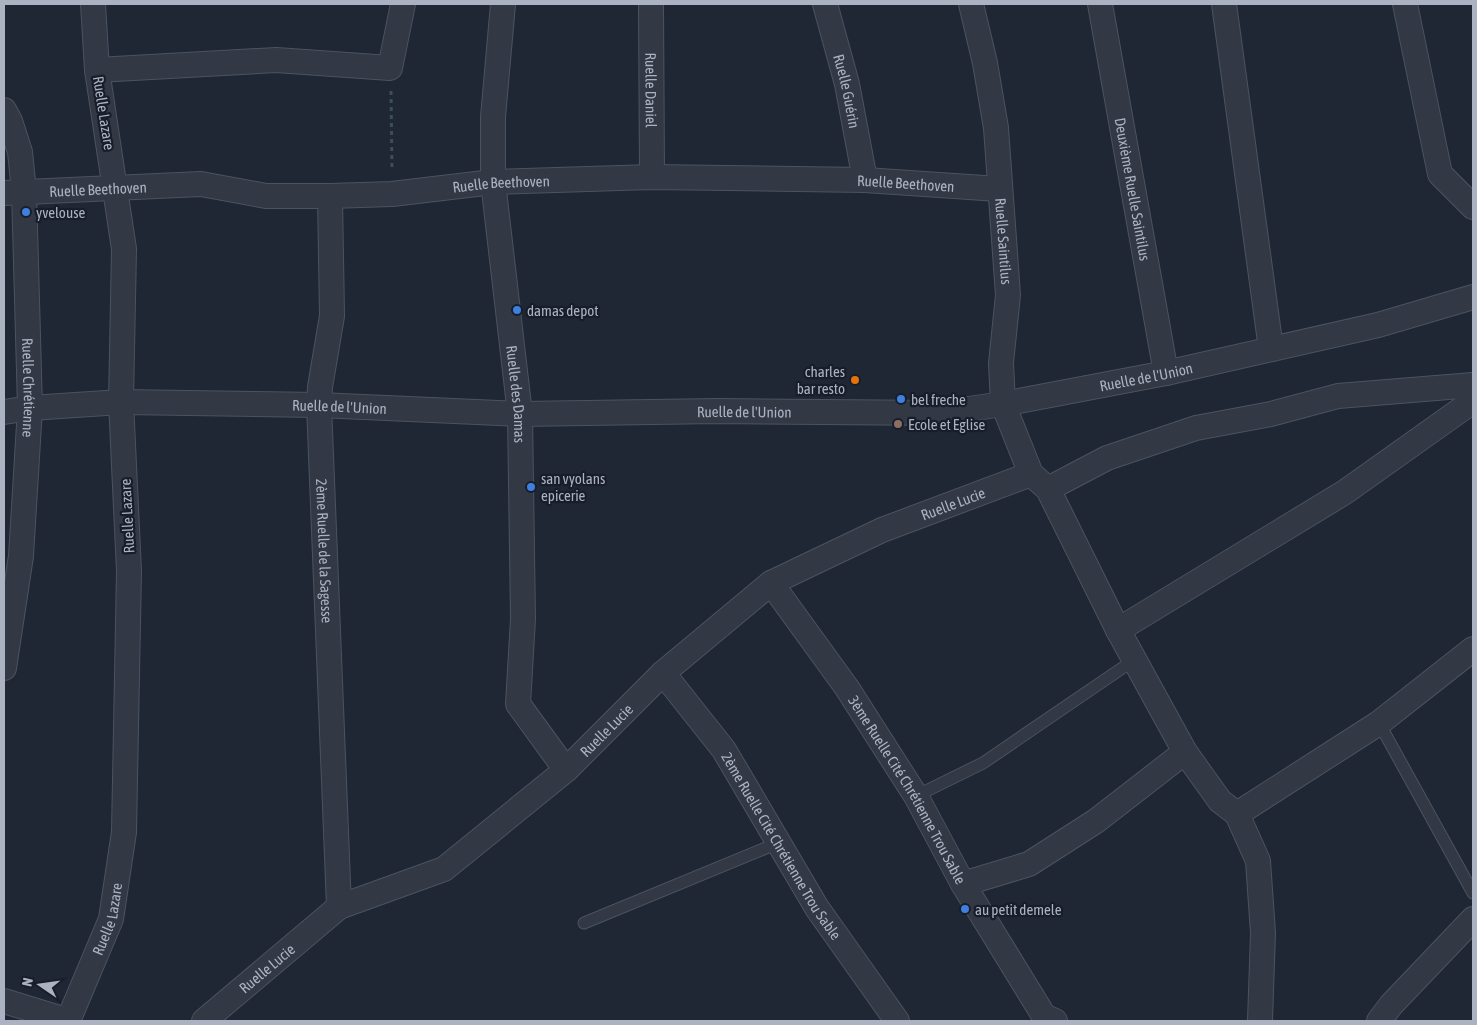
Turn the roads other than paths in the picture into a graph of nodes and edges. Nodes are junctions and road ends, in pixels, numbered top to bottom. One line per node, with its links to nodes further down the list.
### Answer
1 (93, 4): 10 (street, Ruelle Lazare)
2 (403, 4): 10 (street)
3 (503, 4): 14 (street, Ruelle des Damas)
4 (651, 4): 12 (street, Ruelle Daniel)
5 (825, 4): 13 (street, Ruelle Guérin)
6 (971, 4): 16 (street, Ruelle Saintilus)
7 (1100, 4): 22 (street, Deuxième Ruelle Saintilus)
8 (1224, 4): 21 (street)
9 (1405, 4): 19 (street)
10 (97, 70): 15 (street, Ruelle Lazare)
11 (4, 110): 17 (street, Ruelle Chrétienne)
12 (652, 177): 13 (street, Ruelle Beethoven); 14 (street, Ruelle Beethoven)
13 (864, 180): 16 (street, Ruelle Beethoven)
14 (493, 182): 18 (street, Ruelle Beethoven); 30 (street, Ruelle des Damas)
15 (115, 186): 17 (street, Ruelle Beethoven); 18 (street, Ruelle Beethoven); 25 (street, Ruelle Lazare)
16 (999, 189): 26 (street, Ruelle Saintilus)
17 (14, 192): 28 (street, Ruelle Chrétienne)
18 (330, 196): 27 (street, 2ème Ruelle de la Sagesse)
19 (1473, 207)
20 (1473, 297): 21 (street, Ruelle de l'Union)
21 (1272, 349): 22 (street, Ruelle de l'Union)
22 (1166, 373): 26 (street, Ruelle de l'Union)
23 (1473, 385): 31 (street, Ruelle Lucie)
24 (1473, 401): 33 (street)
25 (121, 402): 27 (street, Ruelle de l'Union); 28 (street, Ruelle de l'Union); 50 (street, Ruelle Lazare)
26 (1003, 404): 30 (street, Ruelle de l'Union); 31 (street, Ruelle Saintilus)
27 (320, 405): 30 (street, Ruelle de l'Union); 46 (street, 2ème Ruelle de la Sagesse)
28 (30, 408): 29 (street, Ruelle de l'Union); 36 (street, Ruelle Chrétienne)
29 (4, 412)
30 (520, 414): 40 (street, Ruelle des Damas)
31 (1039, 482): 32 (street, Ruelle Lucie); 33 (street, Ruelle Saintilus)
32 (771, 583): 37 (street, Ruelle Lucie); 41 (street, 3ème Ruelle Cité Chrétienne Trou Sable)
33 (1118, 630): 35 (street, Ruelle Saintilus)
34 (1473, 649): 38 (street)
35 (1134, 660): 39 (street, Ruelle Saintilus); 41 (lane)
36 (4, 668)
37 (663, 673): 40 (street, Ruelle Lucie); 43 (street, 2ème Ruelle Cité Chrétienne Trou Sable)
38 (1379, 723): 42 (street); 45 (lane)
39 (1186, 752): 42 (street, Ruelle Saintilus); 44 (street)
40 (566, 770): 46 (street, Ruelle Lucie)
41 (916, 796): 44 (street, 3ème Ruelle Cité Chrétienne Trou Sable)
42 (1237, 814): 54 (street)
43 (778, 843): 48 (lane); 52 (street, 2ème Ruelle Cité Chrétienne Trou Sable)
44 (963, 884): 53 (street, 3ème Ruelle Cité Chrétienne Trou Sable)
45 (1473, 893)
46 (339, 907): 51 (street, Ruelle Lucie)
47 (1473, 919): 55 (street)
48 (584, 923)
49 (4, 1001): 50 (street)
50 (69, 1021)
51 (204, 1021)
52 (896, 1021)
53 (1055, 1021)
54 (1260, 1021)
55 (1379, 1021)

